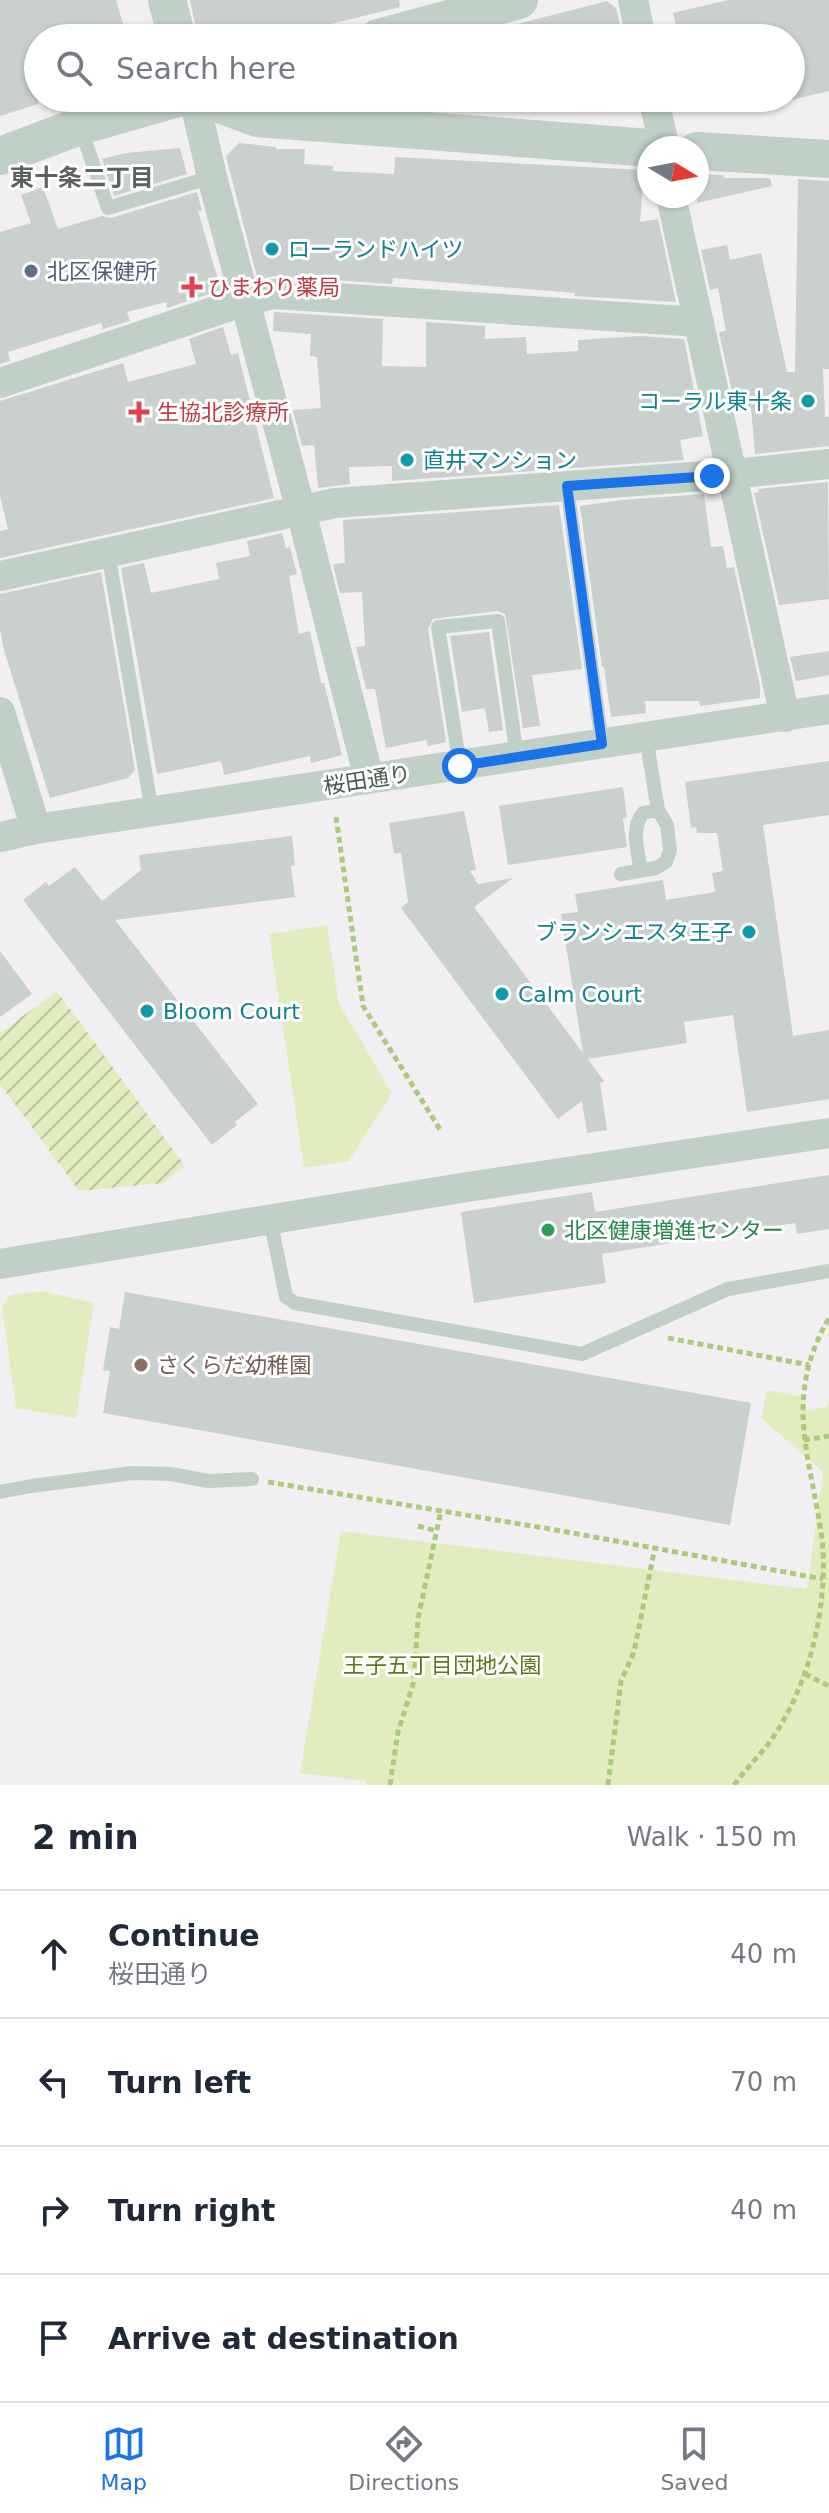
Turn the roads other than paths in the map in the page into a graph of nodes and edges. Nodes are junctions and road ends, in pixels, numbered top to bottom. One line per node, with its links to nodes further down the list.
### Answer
1 (167, 0): 4 (street)
2 (519, 0): 5 (street)
3 (633, 0): 6 (street)
4 (173, 24)
5 (430, 24)
6 (638, 24)
7 (129, 112): 11 (street)
8 (197, 112): 17 (street)
9 (241, 112): 13 (street)
10 (656, 112): 12 (street)
11 (80, 126): 15 (street); 17 (lane)
12 (662, 136)
13 (637, 147)
14 (709, 152): 16 (street)
15 (0, 156)
16 (829, 159)
17 (212, 177): 19 (street)
18 (674, 208): 20 (street)
19 (245, 301): 20 (street); 21 (street); 25 (street)
20 (699, 322): 23 (street)
21 (0, 383)
22 (829, 464): 23 (street)
23 (733, 474): 24 (street); 30 (street)
24 (567, 486): 25 (street); 32 (lane)
25 (301, 511): 26 (street); 35 (street)
26 (108, 552): 27 (street); 37 (lane)
27 (0, 576)
28 (829, 709): 30 (street, 桜田通り)
29 (0, 712): 38 (street)
30 (785, 717): 31 (street, 桜田通り)
31 (646, 737): 32 (street, 桜田通り); 36 (lane)
32 (602, 744): 33 (street, 桜田通り)
33 (517, 757): 34 (street, 桜田通り); 34 (lane)
34 (460, 766): 35 (street, 桜田通り)
35 (369, 779): 37 (street, 桜田通り)
36 (658, 810): 40 (lane); 40 (lane)
37 (152, 812): 38 (street, 桜田通り)
38 (36, 829): 39 (street, 桜田通り)
39 (0, 837)
40 (641, 871): 41 (lane)
41 (621, 874)
42 (829, 1133): 43 (street)
43 (270, 1219): 44 (street); 45 (lane)
44 (0, 1264)
45 (829, 1271)
46 (252, 1479): 47 (lane)
47 (0, 1492)

